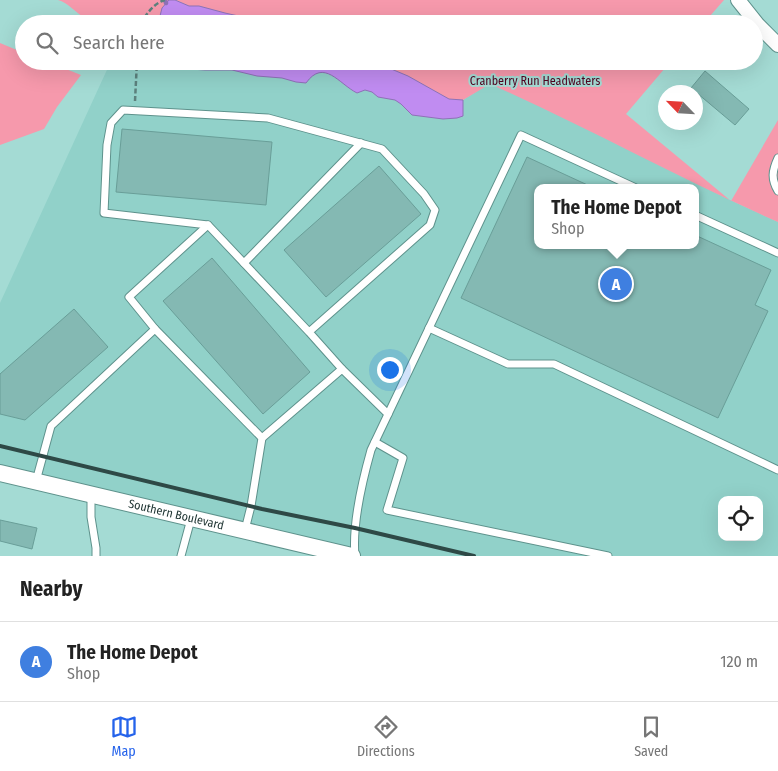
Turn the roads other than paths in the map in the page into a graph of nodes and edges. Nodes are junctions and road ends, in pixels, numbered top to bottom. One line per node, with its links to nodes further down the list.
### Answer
1 (738, 0): 2 (street)
2 (750, 15)
3 (763, 30): 4 (street)
4 (778, 45)
5 (361, 143): 10 (lane); 12 (lane); 15 (lane)
6 (778, 158): 8 (lane)
7 (627, 184): 14 (lane)
8 (778, 191)
9 (699, 217): 11 (lane)
10 (208, 225): 12 (lane); 13 (lane)
11 (778, 253)
12 (244, 264): 15 (lane)
13 (156, 328): 18 (lane); 22 (lane)
14 (429, 328): 17 (lane); 20 (lane)
15 (309, 332): 16 (lane)
16 (342, 369): 17 (lane); 18 (lane)
17 (388, 414): 19 (lane)
18 (262, 438): 25 (lane)
19 (375, 442): 28 (lane); 29 (lane)
20 (778, 470)
21 (0, 473): 22 (street, Southern Boulevard)
22 (36, 482): 23 (street, Southern Boulevard)
23 (91, 495): 24 (street, Southern Boulevard); 26 (lane)
24 (191, 518): 25 (street, Southern Boulevard); 27 (lane)
25 (245, 531): 28 (street, Southern Boulevard)
26 (96, 556)
27 (181, 556)
28 (354, 556)
29 (608, 556)

